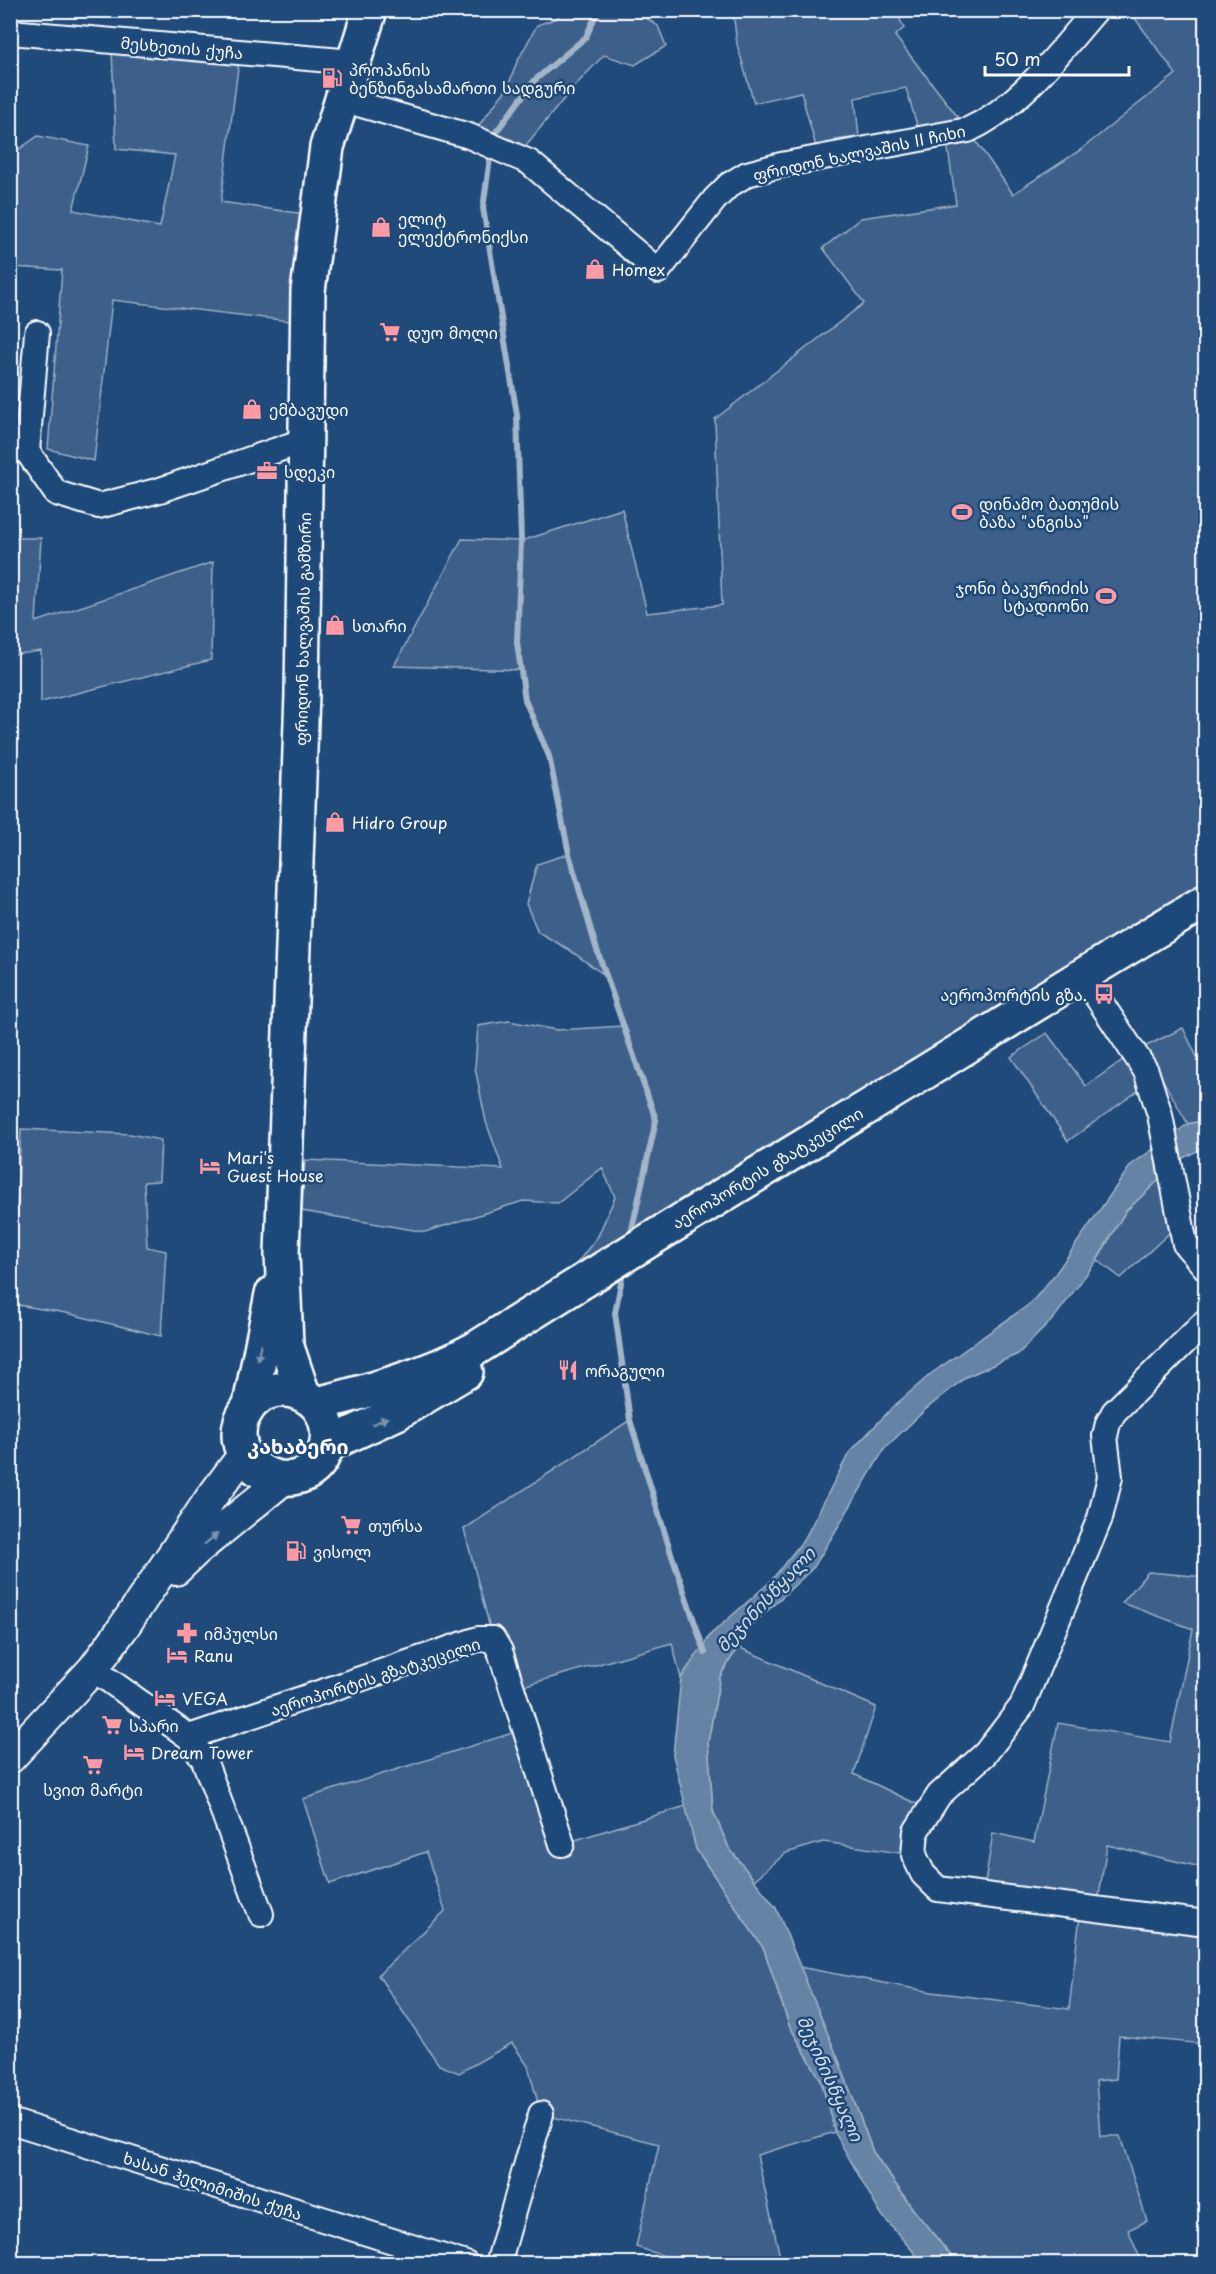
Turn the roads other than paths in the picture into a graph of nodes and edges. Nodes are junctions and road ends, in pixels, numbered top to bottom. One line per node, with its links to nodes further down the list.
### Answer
1 (370, 10): 4 (highway, ფრიდონ ხალვაშის გამზირი)
2 (1096, 10): 5 (street, ფრიდონ ხალვაშის II ჩიხი)
3 (10, 32): 4 (street, მესხეთის ქუჩა)
4 (353, 62): 5 (highway, ფრიდონ ხალვაშის გამზირი)
5 (341, 99): 7 (highway, ფრიდონ ხალვაშის გამზირი)
6 (37, 333): 7 (street)
7 (306, 440): 12 (highway, ფრიდონ ხალვაშის გამზირი)
8 (1206, 901): 11 (highway, აეროპორტის გზატკეცილი)
9 (1206, 918): 10 (highway, აეროპორტის გზატკეცილი)
10 (1091, 988): 11 (highway, აეროპორტის გზატკეცილი); 13 (street)
11 (658, 1244): 14 (highway, აეროპორტის გზატკეცილი)
12 (282, 1254): 16 (highway); 17 (highway, one-way to 17)
13 (1206, 1269)
14 (598, 1281): 16 (highway, აეროპორტის გზატკეცილი); 18 (highway, აეროპორტის გზატკეცილი, one-way to 14)
15 (1206, 1321): 27 (street)
16 (310, 1399): 17 (highway); 18 (highway)
17 (250, 1405): 19 (highway)
18 (327, 1445): 20 (highway)
19 (244, 1454): 20 (highway); 21 (main road)
20 (284, 1479): 21 (main road, one-way to 20)
21 (137, 1607): 22 (main road)
22 (93, 1669): 23 (street); 24 (main road)
23 (189, 1737): 25 (street, აეროპორტის გზატკეცილი); 26 (street)
24 (10, 1758)
25 (562, 1844)
26 (261, 1914)
27 (1206, 1923)
28 (541, 2114): 32 (street)
29 (10, 2121): 30 (street, ხასან ჰელიმიშის ქუჩა)
30 (417, 2256): 31 (street, ხასან ჰელიმიშის ქუჩა)
31 (465, 2264)
32 (498, 2264)

